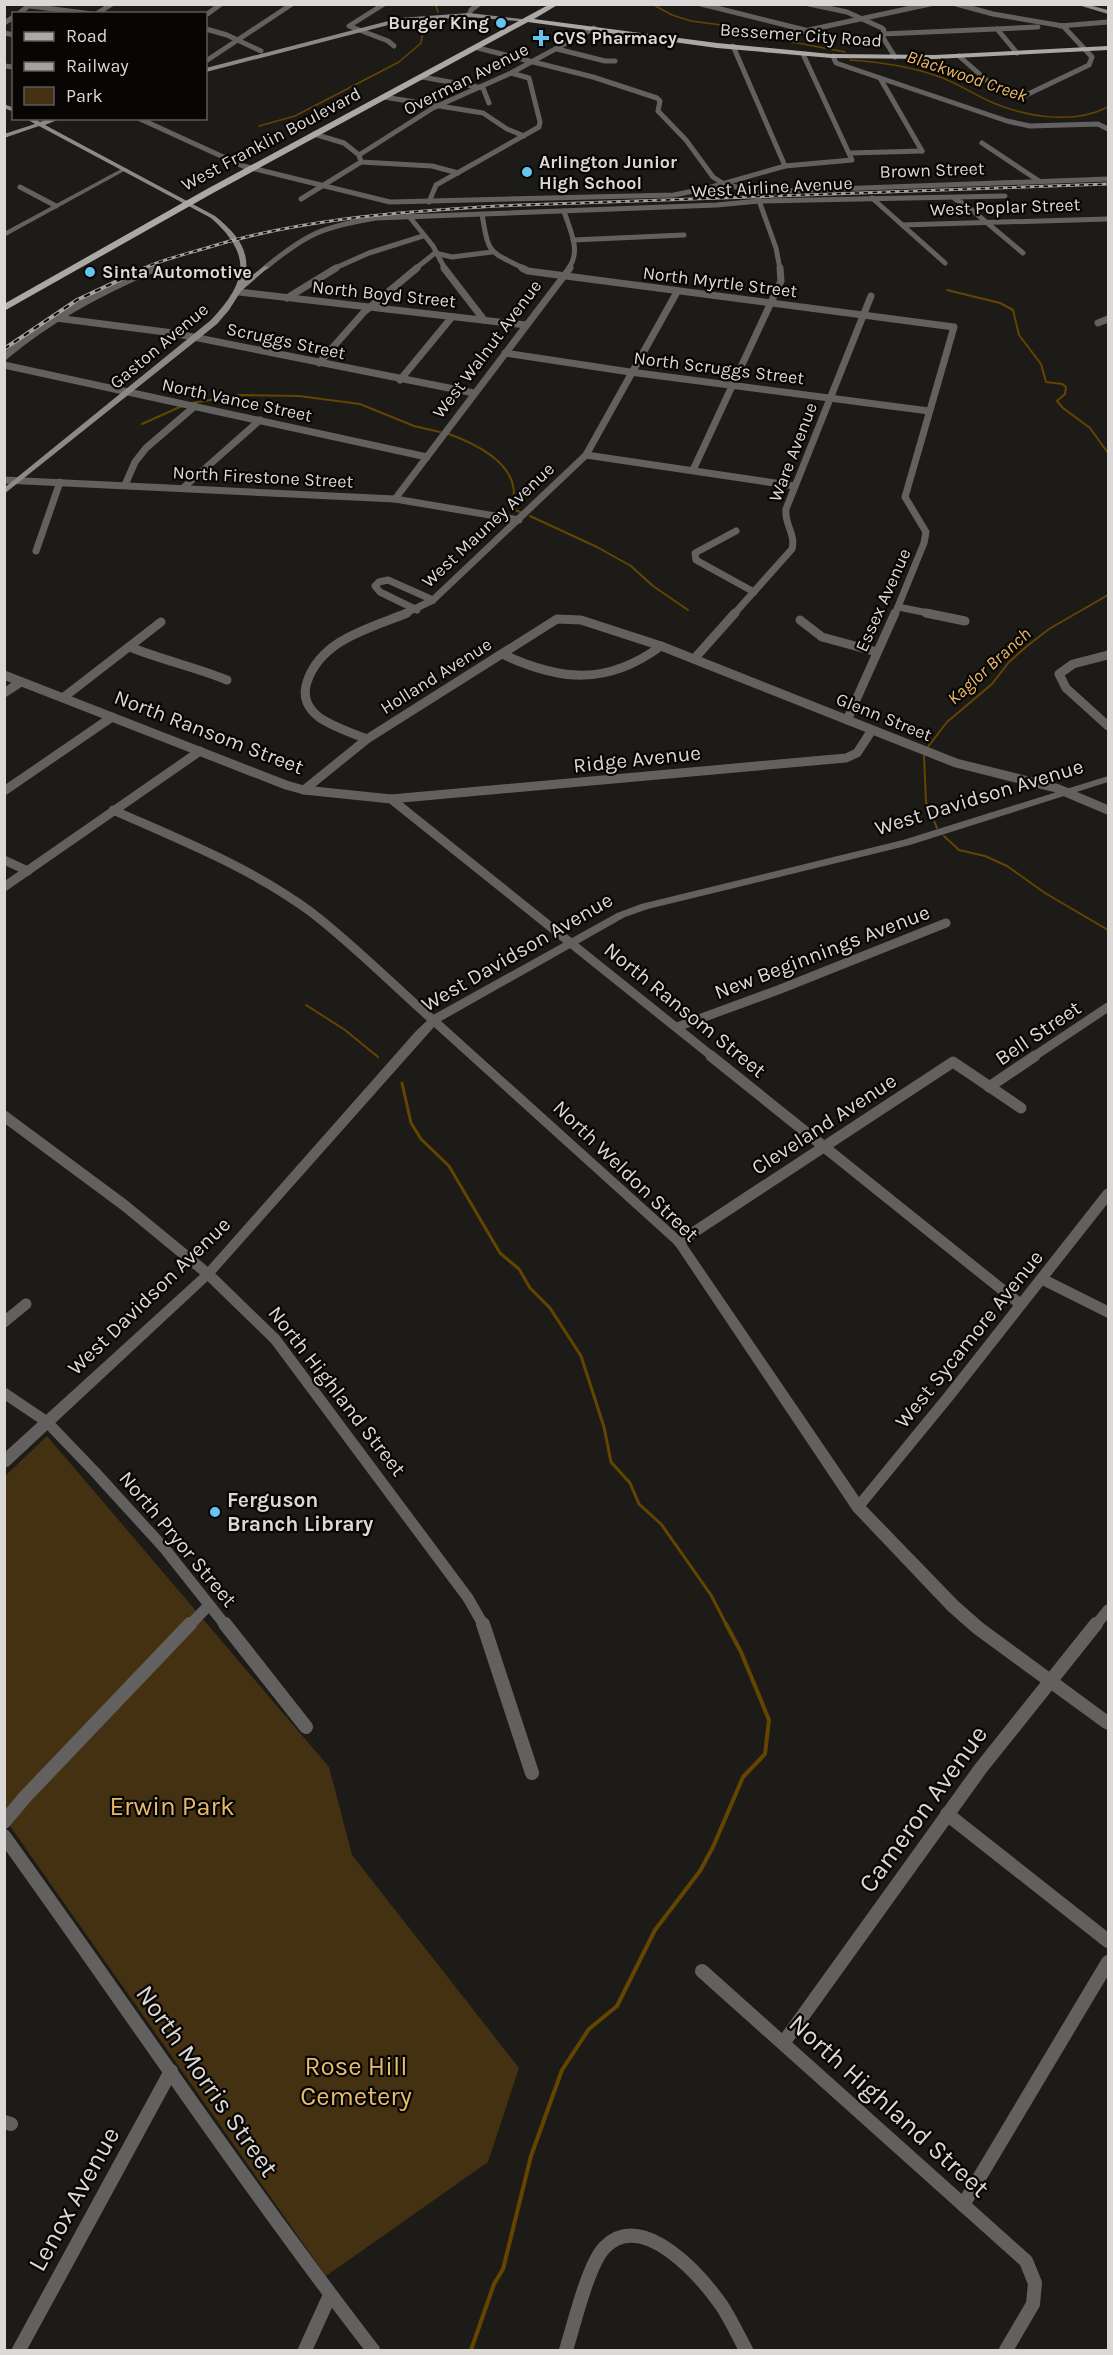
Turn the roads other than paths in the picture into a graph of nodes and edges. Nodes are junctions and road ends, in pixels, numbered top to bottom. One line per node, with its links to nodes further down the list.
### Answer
1 (112, 4): 14 (street)
2 (221, 4): 16 (street)
3 (292, 4): 29 (street)
4 (384, 4): 25 (street)
5 (479, 4): 17 (street)
6 (556, 4): 19 (main road, West Franklin Boulevard)
7 (701, 4): 26 (street)
8 (809, 4): 18 (street)
9 (930, 4): 18 (street)
10 (956, 4): 21 (street)
11 (1077, 4): 15 (main road)
12 (30, 5): 13 (street)
13 (80, 12)
14 (98, 12)
15 (1108, 12)
16 (207, 14)
17 (469, 15): 19 (main road); 25 (main road)
18 (864, 19): 26 (street); 28 (street)
19 (528, 20): 22 (main road, Bessemer City Road); 32 (main road, West Franklin Boulevard)
20 (1108, 22): 21 (street)
21 (1064, 26): 23 (street); 35 (street)
22 (594, 28): 31 (main road, Bessemer City Road); 34 (street, Overman Avenue)
23 (997, 28): 28 (street); 37 (street)
24 (207, 29): 29 (street)
25 (359, 30): 30 (street); 46 (main road)
26 (809, 31): 27 (street)
27 (790, 34)
28 (883, 34): 41 (street)
29 (235, 41): 36 (street); 43 (street)
30 (394, 46)
31 (733, 46): 38 (main road, Bessemer City Road); 71 (street)
32 (478, 48): 44 (street); 49 (main road, West Franklin Boulevard)
33 (1108, 48): 35 (main road, Bessemer City Road)
34 (557, 49): 42 (street); 44 (street, Overman Avenue)
35 (1086, 50): 37 (main road, Bessemer City Road); 40 (street)
36 (261, 51)
37 (1017, 53): 40 (main road, Bessemer City Road)
38 (803, 54): 39 (main road, Bessemer City Road); 68 (street)
39 (833, 56): 41 (main road, Bessemer City Road); 50 (street)
40 (960, 56): 41 (main road, Bessemer City Road)
41 (895, 57)
42 (615, 61)
43 (207, 62)
44 (533, 62): 48 (street, Overman Avenue); 77 (street)
45 (207, 63): 46 (street)
46 (222, 66): 47 (main road)
47 (207, 70)
48 (511, 73): 51 (street, Overman Avenue); 66 (street)
49 (422, 77): 51 (street); 52 (main road, West Franklin Boulevard)
50 (880, 78): 61 (street); 68 (street)
51 (480, 87): 53 (street); 54 (street, Overman Avenue)
52 (384, 97): 54 (street); 64 (main road, West Franklin Boulevard)
53 (489, 103)
54 (439, 105): 66 (street); 69 (street, Overman Avenue)
55 (31, 120): 62 (main road, Gaston Avenue)
56 (54, 120): 62 (main road)
57 (142, 120): 60 (street)
58 (148, 120): 60 (street)
59 (1108, 121): 61 (street)
60 (145, 122): 72 (street)
61 (1098, 124): 63 (street)
62 (40, 125): 65 (main road); 73 (main road, Gaston Avenue)
63 (1108, 129)
64 (314, 135): 69 (street); 72 (main road, West Franklin Boulevard)
65 (4, 136)
66 (524, 136): 74 (street)
67 (982, 143): 76 (street)
68 (851, 153): 71 (street)
69 (359, 154): 70 (street)
70 (361, 162): 74 (street); 78 (street)
71 (785, 166): 77 (street)
72 (251, 168): 78 (street); 87 (main road, West Franklin Boulevard)
73 (125, 169): 87 (main road, Gaston Avenue); 88 (street)
74 (458, 173): 86 (street)
75 (1108, 179): 76 (street, Brown Street)
76 (1040, 182): 80 (street, Brown Street)
77 (724, 184): 80 (street, Brown Street); 86 (street)
78 (321, 186): 84 (street); 86 (street)
79 (20, 187): 88 (street)
80 (756, 192): 85 (street)
81 (1005, 196): 83 (street, West Airline Avenue)
82 (872, 198): 83 (street, West Airline Avenue); 85 (street, West Airline Avenue); 94 (street)
83 (951, 198): 93 (street)
84 (300, 199)
85 (759, 201): 89 (street, West Airline Avenue); 111 (street)
86 (429, 202)
87 (188, 203): 105 (main road, Gaston Avenue); 113 (main road, West Franklin Boulevard)
88 (56, 206): 95 (street)
89 (564, 211): 90 (street, West Airline Avenue); 98 (street, West Walnut Avenue)
90 (482, 214): 91 (street, West Airline Avenue); 99 (street)
91 (408, 215): 97 (street); 104 (street, West Airline Avenue)
92 (1108, 219): 93 (street, West Poplar Street)
93 (985, 222): 94 (street, West Poplar Street); 101 (street)
94 (902, 225): 102 (street)
95 (4, 234)
96 (684, 235): 98 (street)
97 (423, 236): 100 (street); 110 (street)
98 (573, 240): 106 (street, West Walnut Avenue)
99 (492, 252): 100 (street); 106 (street, North Myrtle Street)
100 (435, 253): 112 (street); 118 (street)
101 (1023, 253)
102 (945, 263)
103 (156, 268): 116 (street)
104 (264, 269): 105 (main road); 107 (main road)
105 (244, 272): 107 (main road, Gaston Avenue)
106 (563, 276): 108 (street, North Myrtle Street); 121 (street, West Walnut Avenue)
107 (239, 291): 110 (street, North Boyd Street); 122 (main road, Gaston Avenue)
108 (677, 292): 111 (street, North Myrtle Street); 127 (street, West Mauney Avenue)
109 (871, 296): 114 (street, Ware Avenue)
110 (287, 298): 112 (street, North Boyd Street)
111 (772, 303): 114 (street, North Myrtle Street); 129 (street)
112 (370, 307): 115 (street, North Boyd Street); 125 (street)
113 (4, 308)
114 (863, 315): 120 (street, North Myrtle Street); 132 (street, Ware Avenue)
115 (452, 317): 118 (street, North Boyd Street); 128 (street)
116 (56, 318): 122 (street, Scruggs Street); 124 (street)
117 (1108, 319): 119 (street)
118 (484, 320): 121 (street, North Boyd Street)
119 (1098, 323)
120 (949, 324): 134 (street, Essex Avenue)
121 (526, 325): 123 (street, West Walnut Avenue)
122 (196, 338): 125 (street, Scruggs Street); 130 (main road, Gaston Avenue)
123 (506, 353): 127 (street, North Scruggs Street); 131 (street, West Walnut Avenue)
124 (4, 357)
125 (319, 363): 128 (street, Scruggs Street)
126 (4, 365): 130 (street, North Vance Street)
127 (630, 372): 129 (street, North Scruggs Street); 136 (street, West Mauney Avenue)
128 (400, 380): 131 (street, Scruggs Street)
129 (734, 386): 132 (street, North Scruggs Street); 138 (street)
130 (128, 392): 133 (street, North Vance Street); 140 (main road, Gaston Avenue)
131 (474, 393): 137 (street, West Walnut Avenue)
132 (830, 398): 134 (street, North Scruggs Street); 143 (street, Ware Avenue)
133 (195, 406): 135 (street, North Vance Street); 142 (street)
134 (929, 411): 152 (street, Essex Avenue)
135 (260, 420): 137 (street, North Vance Street); 144 (street)
136 (586, 455): 138 (street); 147 (street, West Mauney Avenue)
137 (427, 457): 146 (street, West Walnut Avenue)
138 (693, 470): 143 (street)
139 (4, 480): 140 (street, North Firestone Street)
140 (18, 480): 141 (street, North Firestone Street); 145 (main road, Gaston Avenue)
141 (60, 482): 142 (street, North Firestone Street); 149 (street)
142 (126, 485): 144 (street, North Firestone Street)
143 (795, 486): 150 (street, Ware Avenue)
144 (183, 488): 146 (street, North Firestone Street)
145 (4, 492)
146 (395, 499): 147 (street, North Firestone Street)
147 (519, 520): 151 (street, West Mauney Avenue)
148 (736, 531): 150 (street)
149 (36, 551)
150 (754, 592): 162 (street, Ware Avenue)
151 (433, 600): 153 (street, West Mauney Avenue); 153 (street)
152 (898, 607): 155 (street); 159 (street, Essex Avenue)
153 (417, 610): 172 (street, West Mauney Avenue)
154 (800, 620): 159 (street)
155 (965, 621)
156 (161, 622): 158 (street)
157 (660, 646): 160 (street); 160 (street, Holland Avenue); 162 (street, Glenn Street)
158 (130, 647): 164 (street); 167 (street)
159 (877, 652): 169 (street, Essex Avenue)
160 (502, 654): 172 (street, Holland Avenue)
161 (1108, 655): 170 (street)
162 (694, 659): 169 (street, Glenn Street)
163 (4, 675): 165 (street, North Ransom Street)
164 (227, 680)
165 (21, 682): 166 (street); 167 (street, North Ransom Street)
166 (4, 693)
167 (64, 697): 168 (street, North Ransom Street)
168 (112, 717): 173 (street, North Ransom Street); 176 (street)
169 (847, 720): 171 (street, Glenn Street)
170 (1108, 726)
171 (872, 730): 177 (street, Glenn Street); 178 (street, Ridge Avenue)
172 (367, 739): 175 (street, Holland Avenue)
173 (200, 751): 175 (street, North Ransom Street); 179 (street)
174 (1108, 779): 177 (street, West Davidson Avenue)
175 (303, 790): 178 (street, North Ransom Street)
176 (4, 791)
177 (1066, 793): 180 (street, Glenn Street); 185 (street, West Davidson Avenue)
178 (391, 799): 185 (street, North Ransom Street)
179 (113, 810): 182 (street); 187 (street, North Weldon Street)
180 (1108, 810)
181 (4, 860): 182 (street)
182 (28, 871): 183 (street)
183 (4, 887)
184 (946, 923): 188 (street, New Beginnings Avenue)
185 (570, 943): 187 (street, West Davidson Avenue); 188 (street, North Ransom Street)
186 (1108, 1007): 189 (street, Bell Street)
187 (434, 1021): 194 (street, North Weldon Street); 195 (street, West Davidson Avenue)
188 (677, 1027): 192 (street, North Ransom Street)
189 (989, 1087): 190 (street, Bell Street); 192 (street, Cleveland Avenue)
190 (1021, 1108)
191 (4, 1116): 195 (street, North Highland Street)
192 (825, 1148): 194 (street, Cleveland Avenue); 198 (street, North Ransom Street)
193 (1108, 1194): 196 (street, West Sycamore Avenue)
194 (679, 1242): 204 (street, North Weldon Street)
195 (208, 1274): 202 (street, West Davidson Avenue); 210 (street, North Highland Street)
196 (1042, 1279): 198 (street, West Sycamore Avenue); 199 (street)
197 (26, 1304): 200 (street)
198 (1020, 1304): 204 (street, West Sycamore Avenue)
199 (1108, 1312)
200 (4, 1322)
201 (4, 1393): 202 (street, North Pryor Street)
202 (47, 1422): 203 (street, West Davidson Avenue); 205 (street, North Pryor Street)
203 (4, 1462)
204 (858, 1507): 207 (street, North Weldon Street)
205 (209, 1605): 209 (street, North Pryor Street); 212 (street)
206 (1108, 1610): 207 (street, Cameron Avenue)
207 (1048, 1679): 208 (street, North Weldon Street); 211 (street, Cameron Avenue)
208 (1108, 1723)
209 (306, 1727)
210 (532, 1773)
211 (947, 1814): 214 (street); 217 (street, Cameron Avenue)
212 (4, 1822)
213 (4, 1836): 218 (street, North Morris Street)
214 (1108, 1941)
215 (1108, 1962): 219 (street)
216 (702, 1971): 217 (street, North Highland Street)
217 (784, 2042): 219 (street, North Highland Street)
218 (171, 2071): 220 (street, North Morris Street); 221 (street, Lenox Avenue)
219 (963, 2205): 226 (street, North Highland Street)
220 (330, 2295): 222 (street); 223 (street, North Morris Street)
221 (19, 2350)
222 (305, 2350)
223 (374, 2350)
224 (566, 2350): 225 (street)
225 (746, 2350)
226 (1006, 2350)

